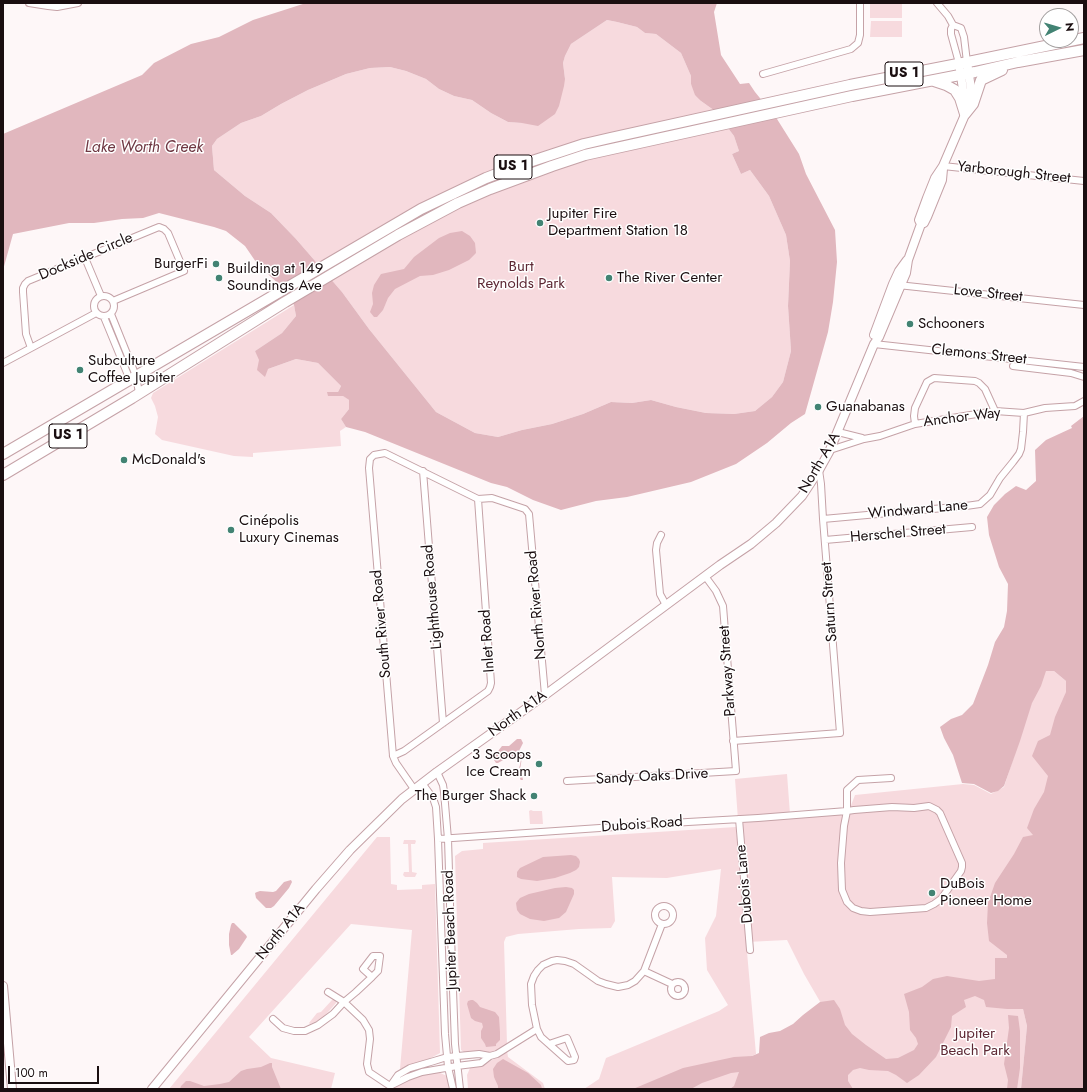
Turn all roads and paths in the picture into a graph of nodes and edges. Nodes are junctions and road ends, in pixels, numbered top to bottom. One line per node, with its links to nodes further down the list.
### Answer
1 (29, 3): 2 (street)
2 (78, 3)
3 (860, 3): 10 (street)
4 (937, 3): 5 (street)
5 (953, 25): 9 (street); 9 (street)
6 (1084, 38): 9 (main road, US 1)
7 (1084, 50): 8 (main road, US 1)
8 (1018, 62): 11 (main road, US 1); 13 (main road)
9 (963, 63): 11 (street, North A1A); 29 (main road, US 1)
10 (763, 74)
11 (965, 74): 12 (main road, US 1); 13 (street, North A1A)
12 (932, 80): 13 (main road); 30 (main road, US 1)
13 (965, 114): 14 (street, North A1A)
14 (943, 166): 15 (street, Yarborough Street); 17 (street, North A1A)
15 (1084, 181)
16 (85, 258): 18 (street); 19 (street, Dockside Circle); 24 (street, Dockside Circle)
17 (897, 285): 20 (street, Love Street); 23 (street, North A1A)
18 (101, 296): 19 (street); 21 (street)
19 (113, 301): 22 (street)
20 (1084, 305)
21 (96, 313): 22 (street); 24 (street)
22 (107, 316): 29 (street)
23 (874, 344): 27 (street, Clemons Street); 35 (street, North A1A)
24 (31, 348): 25 (street)
25 (3, 363)
26 (1013, 366): 28 (street)
27 (1084, 367)
28 (1084, 377)
29 (133, 378): 30 (street); 38 (main road, US 1)
30 (139, 393): 41 (main road, US 1)
31 (1084, 401): 33 (street, Anchor Way)
32 (995, 412): 33 (street, Anchor Way); 34 (street, Anchor Way); 34 (street)
33 (1024, 413): 43 (street, Windward Lane)
34 (915, 424): 36 (street, Anchor Way)
35 (838, 432): 36 (street, Anchor Way); 37 (street, North A1A)
36 (864, 438): 37 (street, Anchor Way)
37 (830, 450): 39 (street, North A1A)
38 (4, 453)
39 (819, 470): 43 (street, Saturn Street); 47 (street, North A1A)
40 (422, 471): 42 (street); 50 (street, Lighthouse Road); 52 (street, South River Road)
41 (3, 475)
42 (478, 499): 49 (street, North River Road); 50 (street, Inlet Road)
43 (823, 518): 46 (street, Saturn Street)
44 (972, 527): 46 (street, Herschel Street)
45 (661, 535): 48 (street)
46 (825, 540): 51 (street, Saturn Street)
47 (705, 576): 48 (street, North A1A); 51 (street, Parkway Street)
48 (666, 605): 49 (street, North A1A)
49 (544, 695): 54 (street, North A1A)
50 (443, 723): 52 (street, Inlet Road)
51 (734, 741): 53 (street, Parkway Street)
52 (393, 756): 58 (street, South River Road)
53 (736, 771): 56 (street, Sandy Oaks Drive)
54 (437, 772): 57 (street, North A1A); 62 (street, Jupiter Beach Road)
55 (890, 778): 59 (street)
56 (567, 781)
57 (422, 783): 58 (street, North A1A); 61 (street, Jupiter Beach Road)
58 (414, 789): 82 (street, North A1A)
59 (847, 811): 59 (street, Dubois Road); 60 (street, Dubois Road)
60 (739, 819): 62 (street, Dubois Road); 64 (street, Dubois Lane)
61 (438, 839): 62 (street, Dubois Road); 77 (street, Jupiter Beach Road)
62 (448, 839): 75 (street, Jupiter Beach Road)
63 (662, 924): 65 (street)
64 (750, 950)
65 (644, 970): 67 (street); 73 (street)
66 (372, 977): 70 (street)
67 (672, 984)
68 (3, 986): 71 (street)
69 (328, 992): 70 (street)
70 (344, 1002): 72 (street); 80 (street)
71 (4, 1009): 81 (street)
72 (273, 1019)
73 (537, 1029): 74 (street); 76 (street)
74 (549, 1044)
75 (456, 1056): 76 (street); 77 (street); 78 (street, Jupiter Beach Road)
76 (490, 1056): 78 (street)
77 (447, 1057): 79 (street, Jupiter Beach Road); 80 (street)
78 (457, 1066): 79 (street); 84 (street, Jupiter Beach Road)
79 (448, 1067): 80 (street); 83 (street, Jupiter Beach Road)
80 (389, 1087)
81 (12, 1089)
82 (152, 1089)
83 (453, 1089)
84 (460, 1089)

